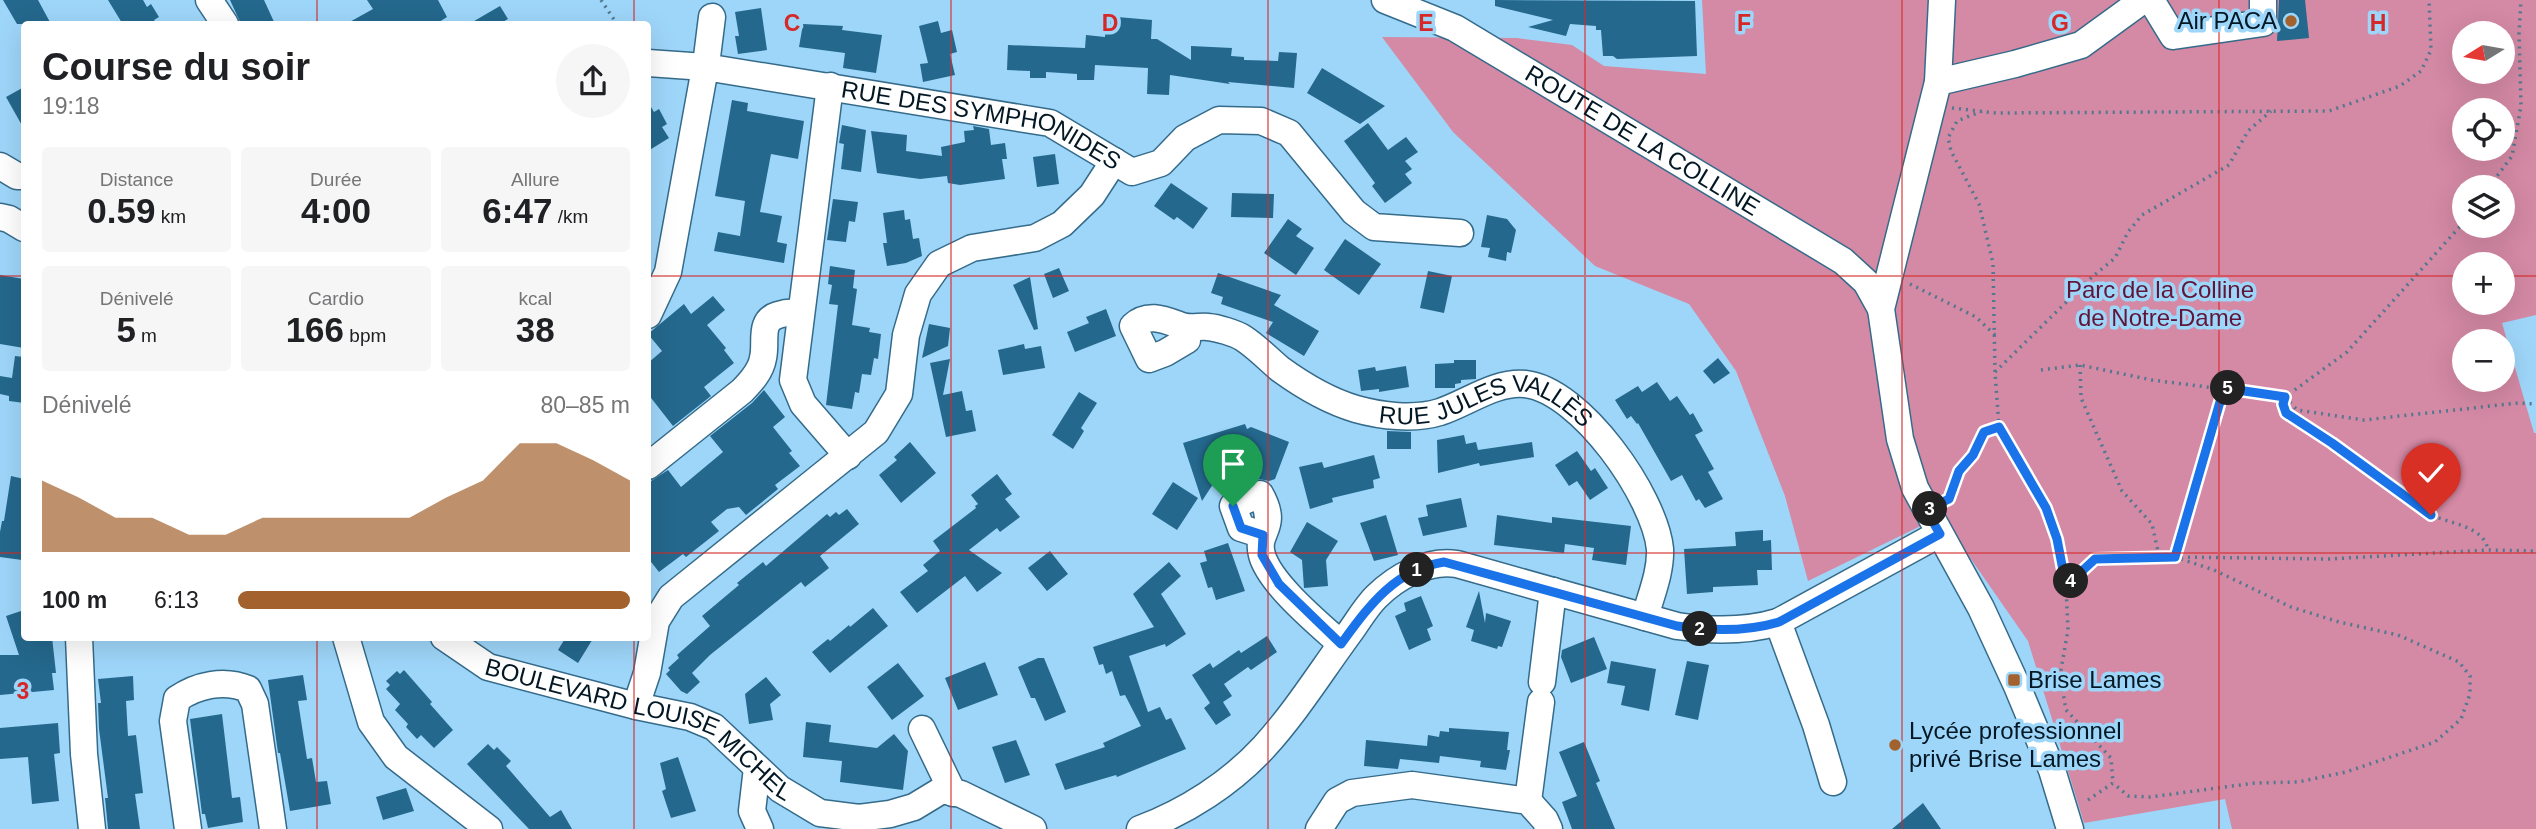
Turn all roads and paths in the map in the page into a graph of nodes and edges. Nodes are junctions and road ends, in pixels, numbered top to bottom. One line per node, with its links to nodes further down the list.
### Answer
1 (209, 0): 11 (street)
2 (601, 0): 12 (path)
3 (1385, 0): 29 (street, ROUTE DE LA COLLINE)
4 (1942, 0): 16 (street)
5 (2143, 0): 16 (street)
6 (2151, 0): 7 (street)
7 (2263, 0)
8 (2429, 0): 17 (path)
9 (2521, 0): 21 (path)
10 (712, 17): 14 (street)
11 (223, 21)
12 (615, 21)
13 (651, 63): 14 (street, RUE DES SYMPHONIDES)
14 (705, 67): 15 (street, RUE DES SYMPHONIDES); 28 (street)
15 (830, 86): 19 (street, RUE DES SYMPHONIDES); 30 (street)
16 (1935, 93): 18 (path); 27 (street)
17 (2273, 110): 18 (path); 35 (path)
18 (1982, 111): 32 (path)
19 (1114, 161): 25 (street, RUE DES SYMPHONIDES); 40 (street)
20 (0, 166): 22 (street)
21 (2498, 175)
22 (21, 176)
23 (0, 217): 24 (street)
24 (21, 226)
25 (1460, 233)
26 (2452, 235): 37 (path)
27 (1890, 273): 29 (street); 32 (path)
28 (651, 309)
29 (1881, 309): 42 (street)
30 (800, 313): 40 (street); 41 (street)
31 (1185, 327): 51 (street, RUE JULES VALLÈS)
32 (1996, 335): 35 (path)
33 (2080, 365): 34 (path); 36 (path); 47 (path)
34 (2041, 370)
35 (1995, 372): 39 (path)
36 (2224, 388): 37 (path); 48 (path)
37 (2285, 397): 38 (path); 45 (path)
38 (2536, 404)
39 (1999, 427): 42 (path); 49 (path)
40 (848, 456): 57 (street)
41 (651, 464)
42 (1926, 510): 43 (street)
43 (1940, 534): 52 (street); 64 (street)
44 (1263, 535): 56 (street)
45 (2488, 550): 46 (path); 48 (path)
46 (2536, 551)
47 (2159, 556): 48 (path); 49 (path)
48 (2175, 557): 61 (path)
49 (2066, 586): 61 (path)
50 (1553, 591): 51 (street); 56 (street); 63 (street)
51 (1645, 617): 52 (street)
52 (1779, 622): 60 (street)
53 (79, 641): 65 (street)
54 (347, 641): 68 (street)
55 (450, 641): 57 (street, BOULEVARD LOUISE MICHEL)
56 (1341, 644): 71 (street)
57 (636, 706): 59 (street, BOULEVARD LOUISE MICHEL)
58 (922, 729): 62 (street)
59 (757, 768): 62 (street, BOULEVARD LOUISE MICHEL); 69 (street)
60 (1833, 782)
61 (2113, 783): 64 (path)
62 (953, 793): 70 (street)
63 (1528, 801): 72 (street); 73 (street)
64 (2068, 822)
65 (92, 829)
66 (188, 829): 67 (street)
67 (274, 829)
68 (489, 829)
69 (760, 829)
70 (1033, 829)
71 (1140, 829)
72 (1319, 829)
73 (1549, 829)

